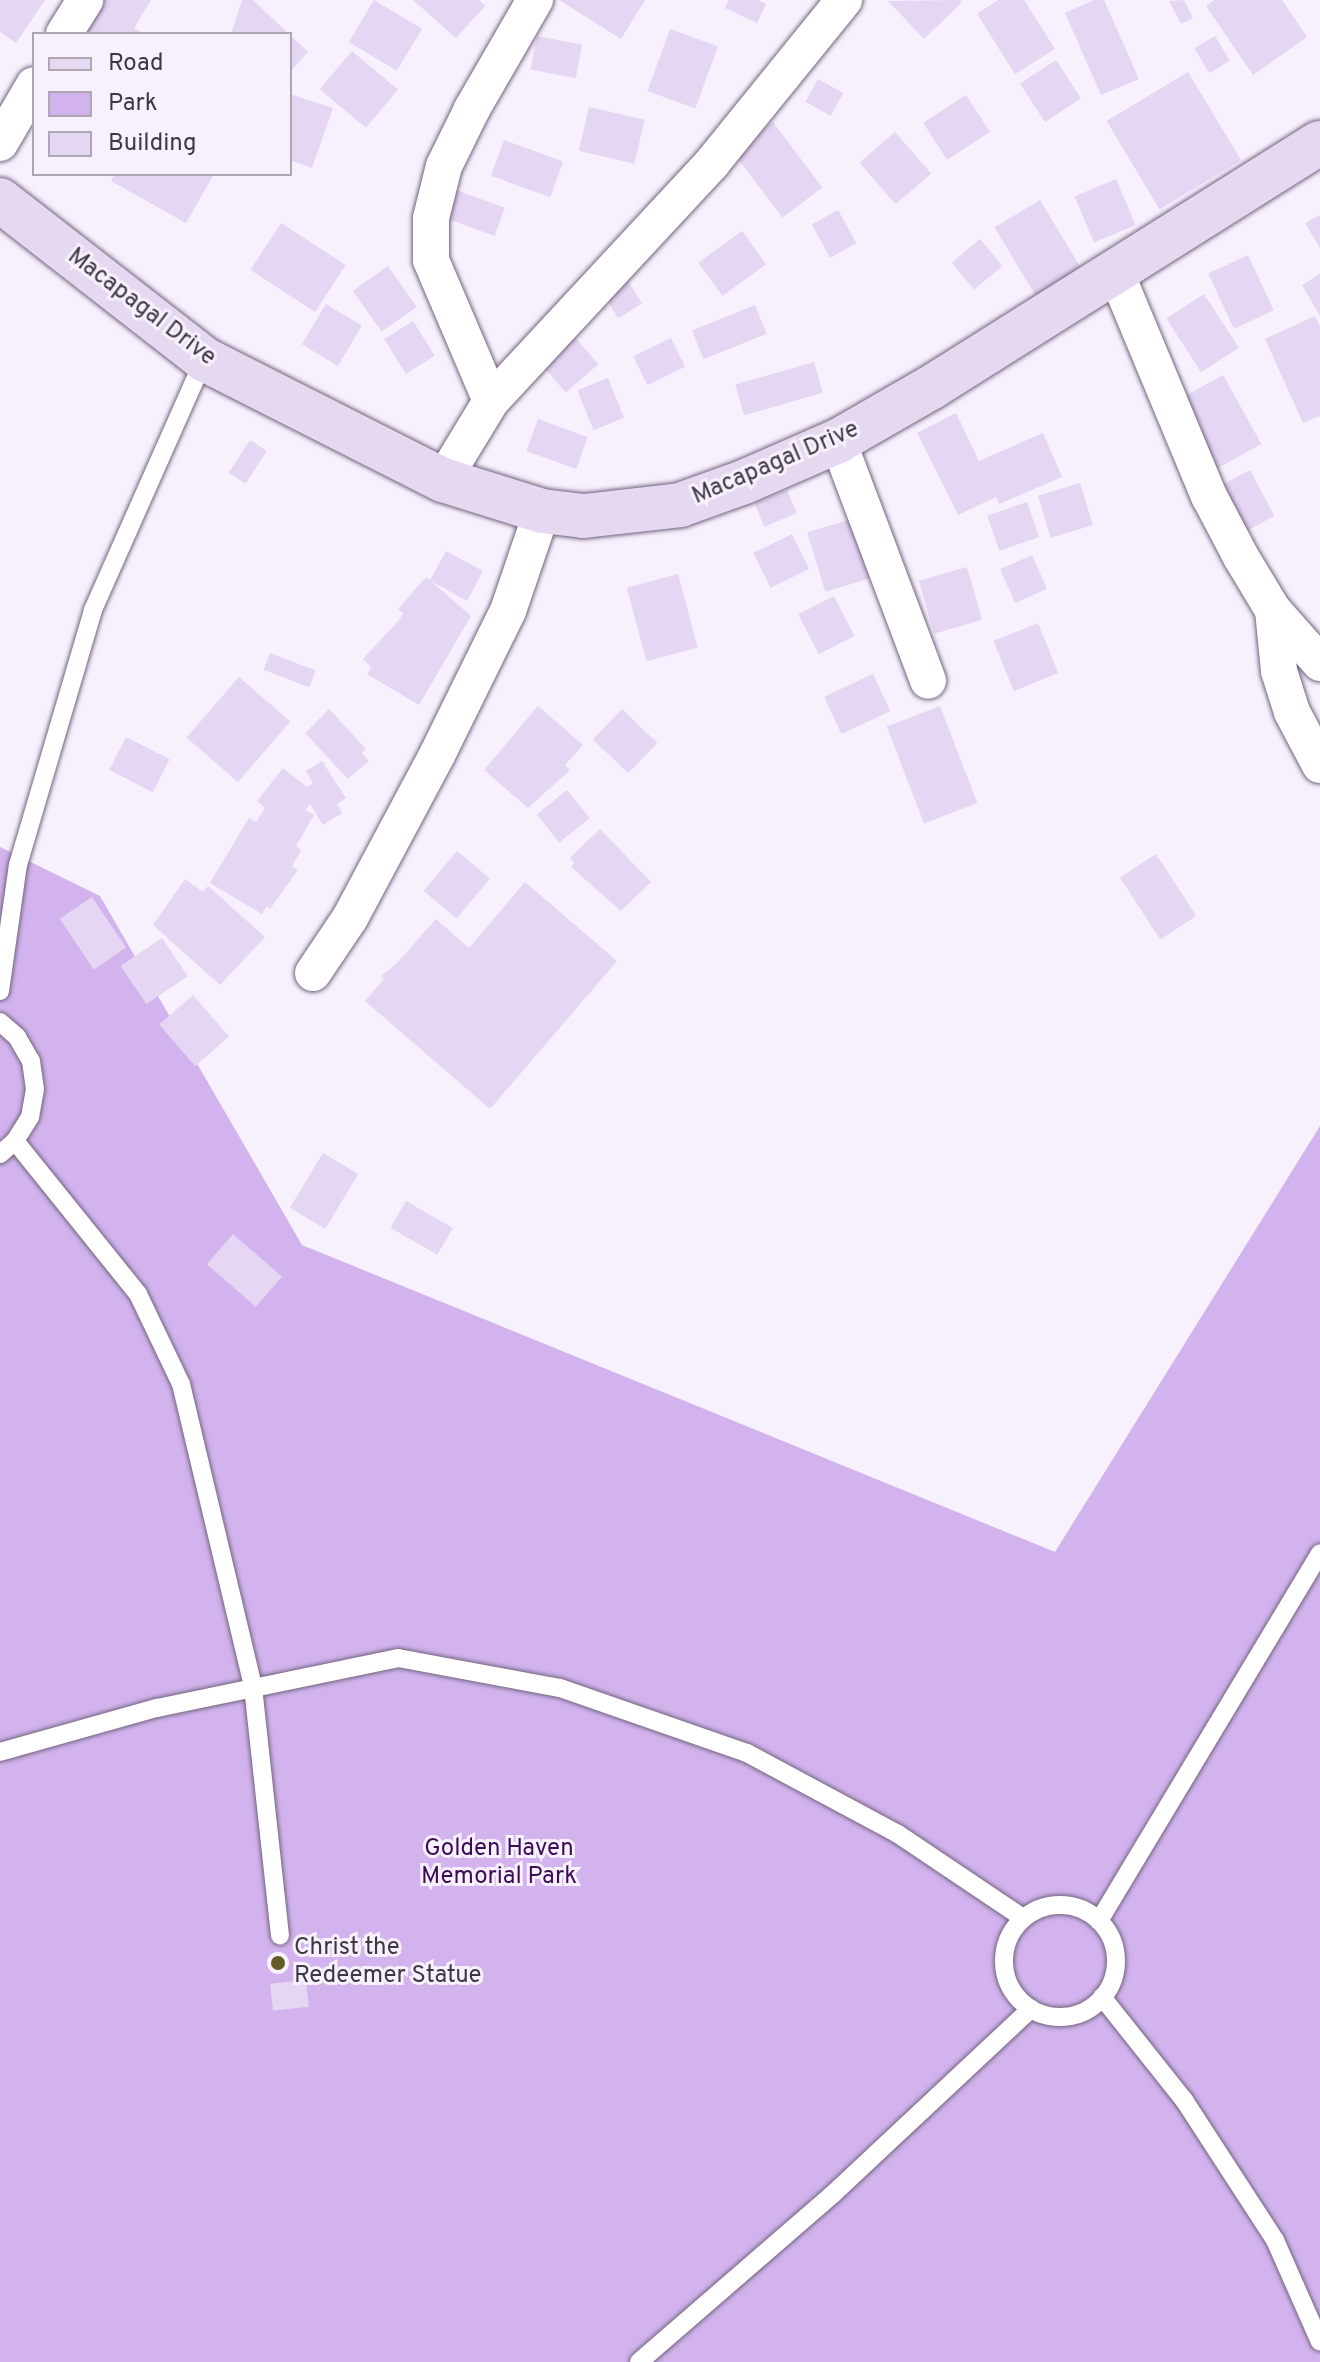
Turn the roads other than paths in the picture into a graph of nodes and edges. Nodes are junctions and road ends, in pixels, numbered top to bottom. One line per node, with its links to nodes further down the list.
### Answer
1 (85, 0): 4 (street)
2 (535, 0): 11 (street)
3 (844, 0): 11 (street)
4 (65, 32)
5 (32, 88): 6 (street)
6 (0, 143)
7 (1320, 143): 9 (main road, Macapagal Drive)
8 (0, 200): 10 (main road, Macapagal Drive)
9 (1116, 273): 12 (main road, Macapagal Drive); 15 (street)
10 (204, 359): 13 (main road, Macapagal Drive); 20 (lane)
11 (491, 401): 13 (street)
12 (838, 441): 14 (main road, Macapagal Drive); 17 (street)
13 (443, 480): 14 (main road, Macapagal Drive)
14 (542, 511): 19 (street)
15 (1273, 610): 16 (street); 18 (street)
16 (1320, 663)
17 (928, 681)
18 (1320, 765)
19 (313, 973)
20 (0, 991)
21 (0, 1022): 22 (lane)
22 (15, 1141): 23 (lane); 25 (lane)
23 (0, 1154)
24 (1320, 1553): 28 (lane)
25 (253, 1687): 26 (lane); 27 (lane); 29 (lane)
26 (0, 1752)
27 (1023, 1918): 28 (lane); 31 (lane)
28 (1099, 1921): 30 (lane)
29 (280, 1936)
30 (1102, 1997): 31 (lane); 32 (lane)
31 (1031, 2009): 33 (lane)
32 (1320, 2342)
33 (639, 2362)

